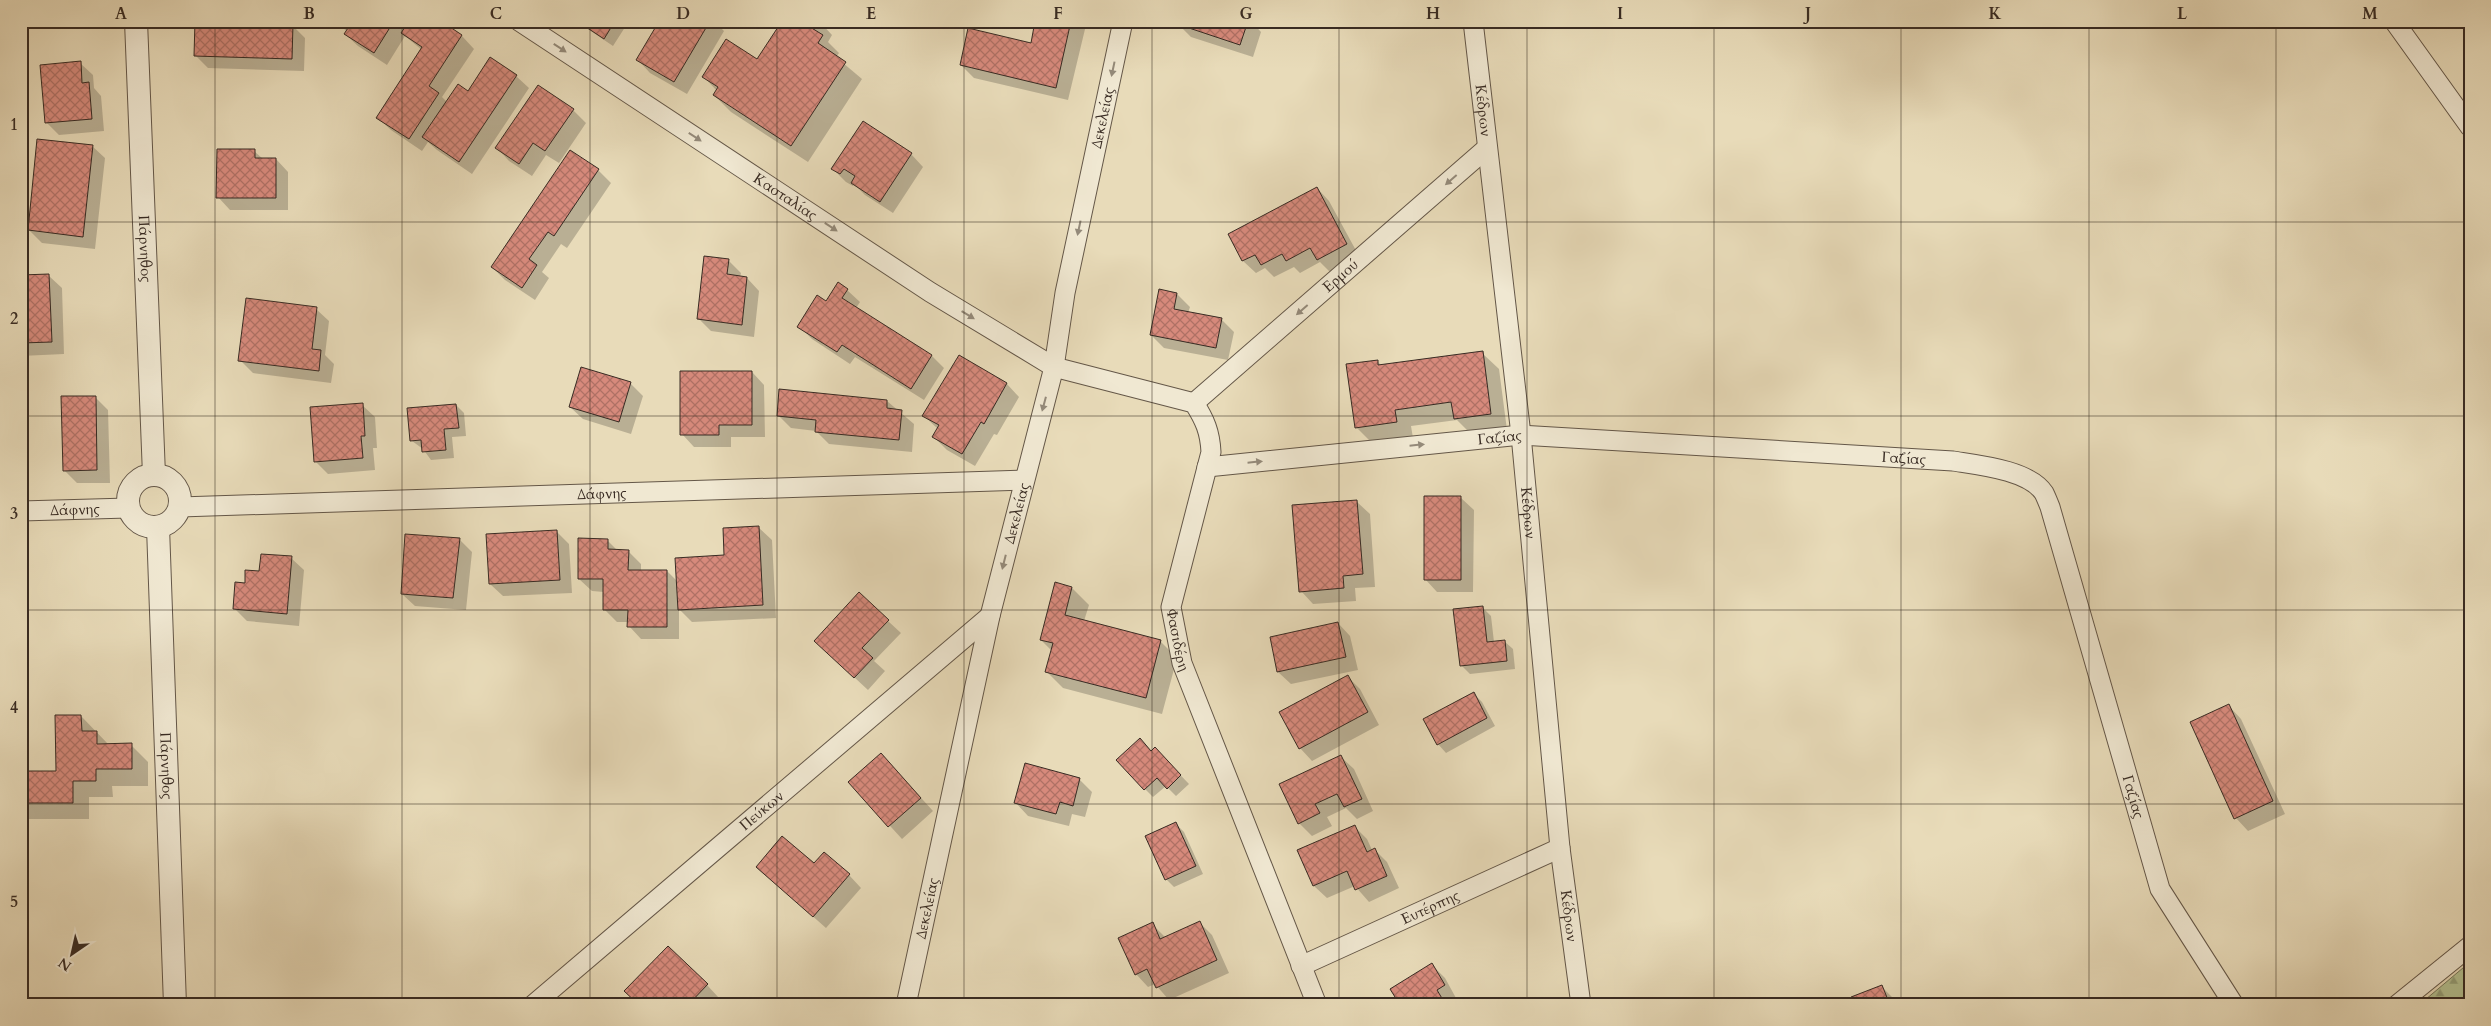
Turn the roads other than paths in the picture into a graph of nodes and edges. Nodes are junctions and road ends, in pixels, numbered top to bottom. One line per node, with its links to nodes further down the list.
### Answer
1 (136, 21): 12 (street, Πάρνηθος)
2 (519, 21): 8 (street, Κασταλίας, one-way to 8)
3 (1123, 21): 8 (street, Δεκελείας, one-way to 8)
4 (1473, 21): 7 (street, Κέδρων)
5 (2394, 21): 6 (street)
6 (2470, 127)
7 (1487, 148): 9 (street, Ερμού, one-way to 9); 10 (street, Κέδρων)
8 (1054, 367): 9 (street); 13 (street, Δεκελείας, one-way to 13)
9 (1194, 403): 11 (street, Φασιδέρη)
10 (1521, 434): 11 (street, Γαζίας, one-way to 10); 19 (street, Κέδρων); 27 (street, Γαζίας)
11 (1207, 467): 21 (street, Φασιδέρη)
12 (154, 475): 14 (street); 15 (street)
13 (1024, 480): 14 (street, Δάφνης); 18 (street, Δεκελείας, one-way to 18)
14 (180, 507): 17 (street)
15 (128, 508): 16 (street, Δάφνης); 17 (street)
16 (21, 511)
17 (158, 527): 22 (street, Πάρνηθος)
18 (990, 616): 23 (street, Πεύκων); 24 (street, Δεκελείας)
19 (1560, 848): 21 (street, Ευτέρπης); 26 (street, Κέδρων)
20 (2470, 946): 28 (street)
21 (1301, 966): 25 (street, Φασιδέρη)
22 (175, 1005)
23 (533, 1005)
24 (906, 1005)
25 (1317, 1005)
26 (1581, 1005)
27 (2234, 1005)
28 (2397, 1005)

